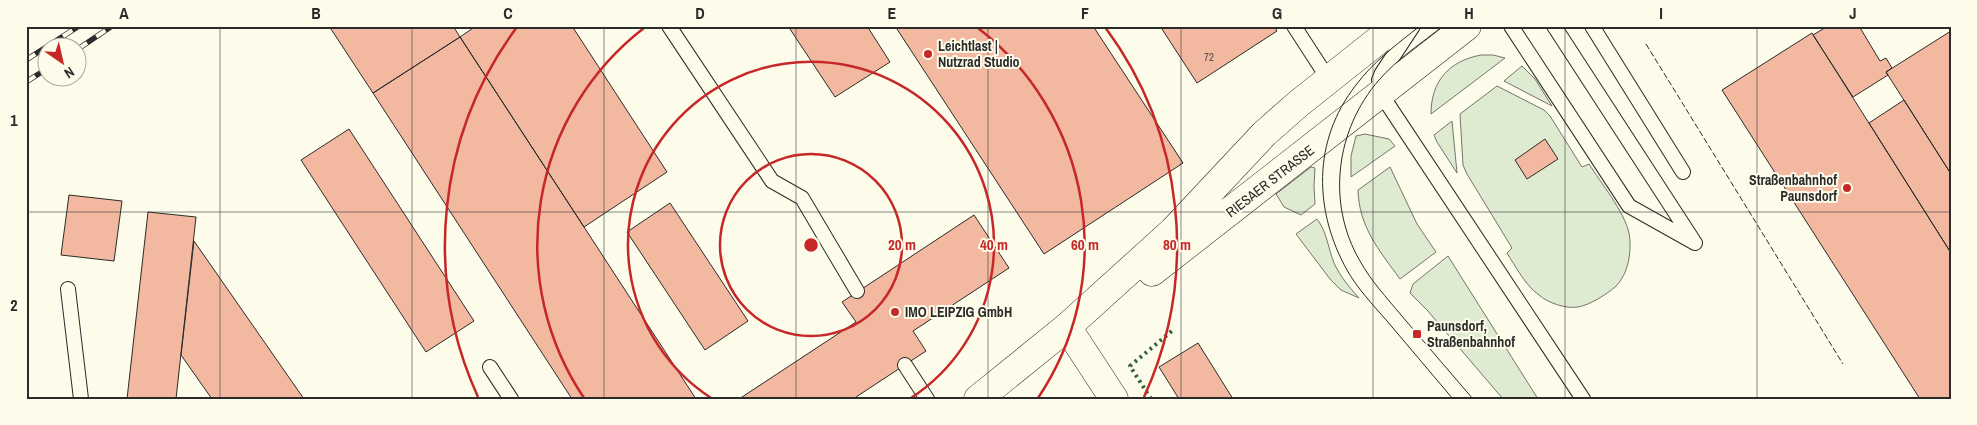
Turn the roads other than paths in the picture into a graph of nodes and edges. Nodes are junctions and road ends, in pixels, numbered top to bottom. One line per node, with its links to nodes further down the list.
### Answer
1 (669, 26): 13 (lane)
2 (1294, 26): 9 (lane)
3 (1396, 26): 9 (main road, RIESAER STRASSE)
4 (1414, 26): 10 (lane)
5 (1467, 26): 10 (main road, RIESAER STRASSE)
6 (1511, 26): 7 (lane)
7 (1554, 26)
8 (1592, 26): 11 (lane)
9 (1329, 80): 14 (main road, RIESAER STRASSE)
10 (1381, 94): 14 (main road, RIESAER STRASSE); 22 (lane)
11 (1683, 172)
12 (68, 289): 17 (lane)
13 (857, 291)
14 (1067, 327): 20 (main road, RIESAER STRASSE); 21 (main road)
15 (905, 365): 19 (lane)
16 (490, 367): 18 (lane)
17 (82, 399)
18 (511, 399)
19 (927, 399)
20 (978, 399)
21 (1114, 399)
22 (1583, 399)

